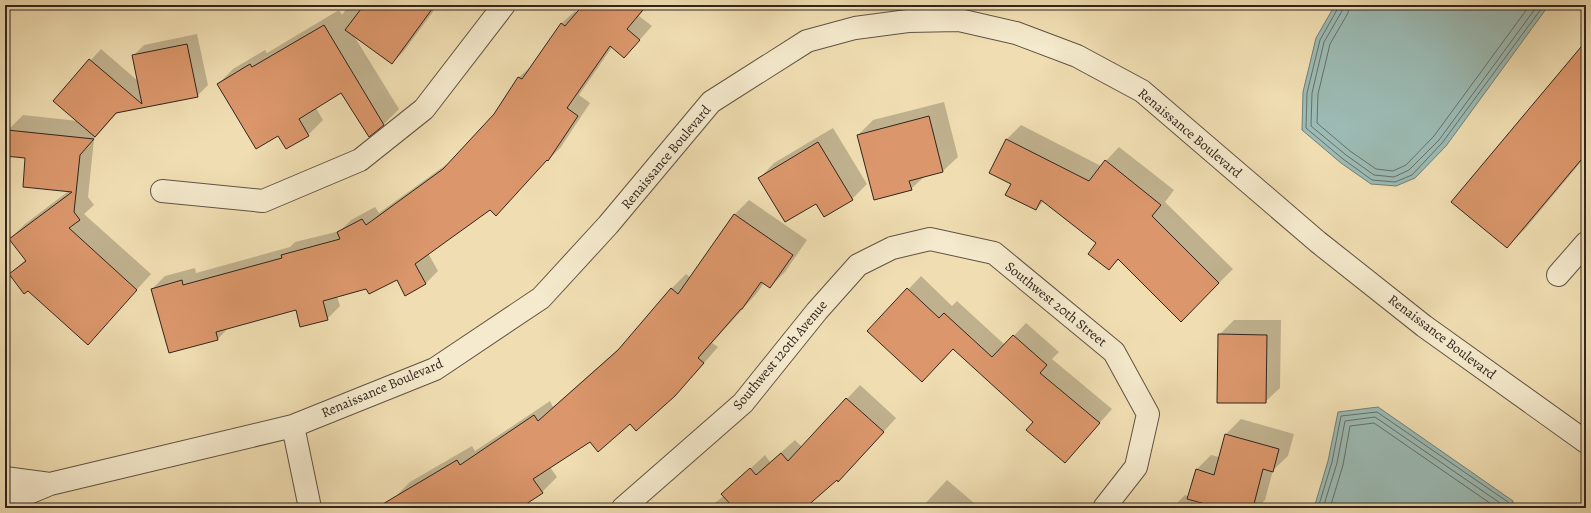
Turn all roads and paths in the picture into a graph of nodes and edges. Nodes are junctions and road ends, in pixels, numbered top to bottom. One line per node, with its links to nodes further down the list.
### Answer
1 (504, 5): 3 (street)
2 (907, 13): 7 (street, Renaissance Boulevard); 8 (street, Renaissance Boulevard)
3 (162, 191)
4 (930, 239): 13 (street, Southwest 120th Avenue); 14 (street, Southwest 20th Street)
5 (1586, 243): 6 (street)
6 (1558, 275)
7 (293, 426): 10 (street, Renaissance Boulevard); 12 (street)
8 (1586, 442)
9 (5, 478): 10 (street, Renaissance Boulevard)
10 (50, 484): 11 (street, Renaissance Boulevard)
11 (5, 504)
12 (310, 508)
13 (623, 508)
14 (1104, 508)

